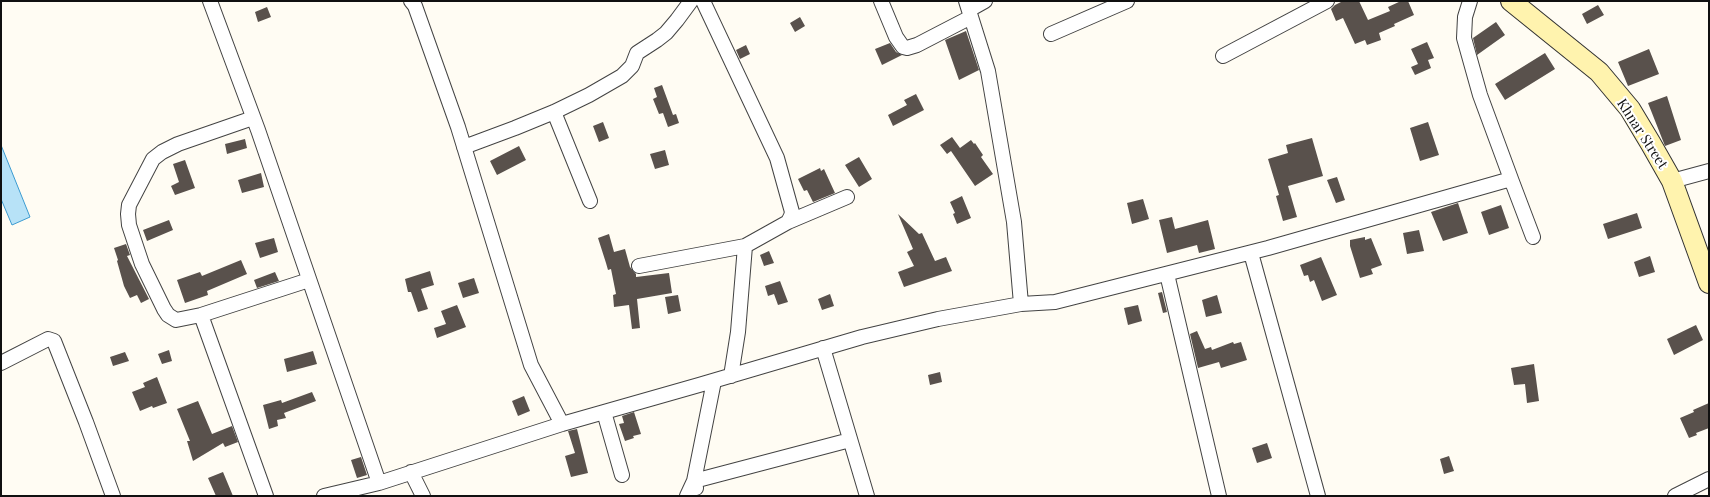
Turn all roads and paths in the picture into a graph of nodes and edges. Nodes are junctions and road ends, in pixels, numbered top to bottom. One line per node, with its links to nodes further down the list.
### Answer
1 (210, 1): 15 (street)
2 (411, 1): 16 (street)
3 (691, 1): 14 (street)
4 (703, 1): 22 (street)
5 (881, 1): 11 (street)
6 (985, 1): 11 (street)
7 (1127, 1): 12 (street)
8 (1327, 1): 13 (street)
9 (1470, 1): 18 (street)
10 (1511, 1): 19 (street, Khnar Street)
11 (969, 9): 30 (street)
12 (1050, 34)
13 (1223, 56)
14 (554, 112): 16 (street); 21 (street)
15 (253, 118): 28 (street); 31 (street)
16 (464, 147): 37 (street)
17 (1709, 172): 19 (street)
18 (1511, 179): 23 (street); 25 (street)
19 (1672, 181): 29 (street, Khnar Street)
20 (847, 197): 22 (street)
21 (590, 201)
22 (788, 222): 24 (street)
23 (1534, 237)
24 (745, 246): 26 (street); 34 (street)
25 (1251, 253): 27 (street); 52 (street)
26 (639, 266)
27 (1167, 274): 30 (street); 51 (street)
28 (309, 280): 31 (street); 43 (street)
29 (1709, 282)
30 (1021, 304): 32 (street)
31 (201, 315): 45 (street)
32 (822, 348): 34 (street); 38 (street)
33 (1, 363): 44 (street)
34 (731, 376): 35 (street)
35 (714, 381): 36 (street); 42 (street)
36 (604, 412): 37 (street); 40 (street)
37 (562, 424): 39 (street)
38 (850, 440): 42 (street); 50 (street)
39 (411, 472): 43 (street); 47 (street)
40 (622, 475)
41 (1709, 479): 53 (street)
42 (694, 481): 48 (street); 49 (street)
43 (379, 483): 46 (street)
44 (113, 496)
45 (266, 496)
46 (324, 496)
47 (423, 496)
48 (687, 496)
49 (698, 496)
50 (867, 496)
51 (1219, 496)
52 (1318, 496)
53 (1674, 496)

